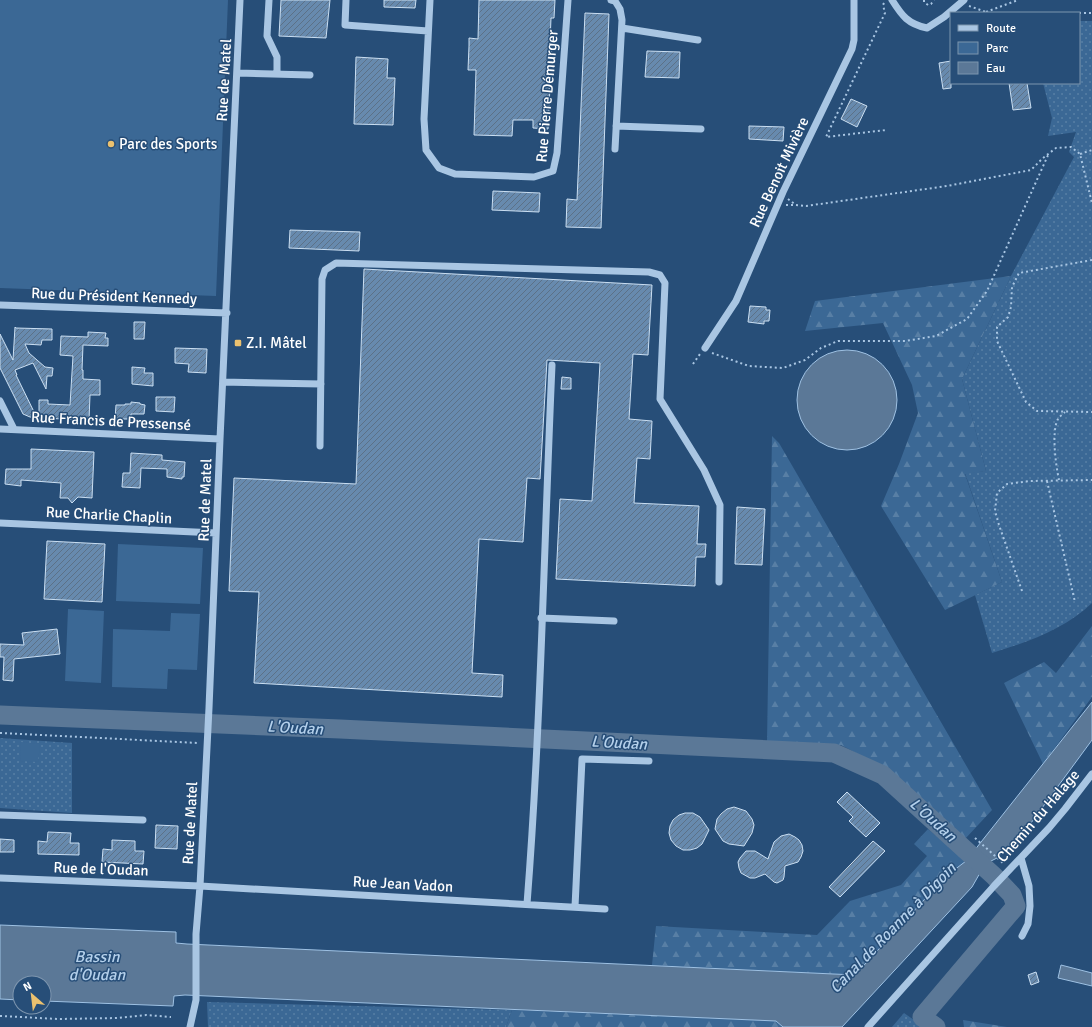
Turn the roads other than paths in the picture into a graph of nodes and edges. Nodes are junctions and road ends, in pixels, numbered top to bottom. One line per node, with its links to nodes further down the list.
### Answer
1 (240, 0): 13 (street, Rue de Matel)
2 (269, 0): 14 (street)
3 (346, 0): 11 (street)
4 (430, 0): 11 (street, Rue Pierre Démurger)
5 (568, 0): 11 (street, Rue Pierre Démurger)
6 (611, 0): 10 (street)
7 (854, 0): 21 (street, Rue Benoit Mivière)
8 (892, 0): 9 (street)
9 (962, 2)
10 (622, 28): 12 (street); 16 (street)
11 (428, 31)
12 (698, 40)
13 (237, 73): 14 (street); 20 (street, Rue de Matel)
14 (277, 74): 15 (street)
15 (310, 75)
16 (616, 126): 17 (street); 18 (street)
17 (701, 129)
18 (615, 149)
19 (0, 305): 20 (street, Rue du Président Kennedy)
20 (227, 313): 23 (street, Rue de Matel)
21 (705, 348)
22 (552, 365): 33 (street)
23 (224, 382): 24 (street); 28 (street, Rue de Matel)
24 (321, 384): 29 (street); 32 (street)
25 (0, 401): 27 (street)
26 (0, 429): 27 (street, Rue Francis de Pressensé)
27 (14, 429): 28 (street, Rue Francis de Pressensé)
28 (220, 438): 31 (street, Rue de Matel)
29 (320, 446)
30 (0, 523): 31 (street, Rue Charlie Chaplin)
31 (216, 533): 41 (street, Rue de Matel)
32 (719, 582)
33 (541, 618): 34 (street); 42 (street)
34 (614, 621)
35 (649, 762): 43 (street)
36 (1092, 774): 39 (street, Chemin du Halage)
37 (0, 815): 38 (street)
38 (143, 820)
39 (1021, 858): 45 (street); 47 (street, Chemin du Halage)
40 (0, 878): 41 (street, Rue de l'Oudan)
41 (200, 886): 42 (street, Rue Jean Vadon); 46 (street, Rue de Matel)
42 (527, 904): 43 (street, Rue Jean Vadon)
43 (575, 907): 44 (street, Rue Jean Vadon)
44 (605, 909)
45 (1022, 936)
46 (190, 1027)
47 (868, 1027)

